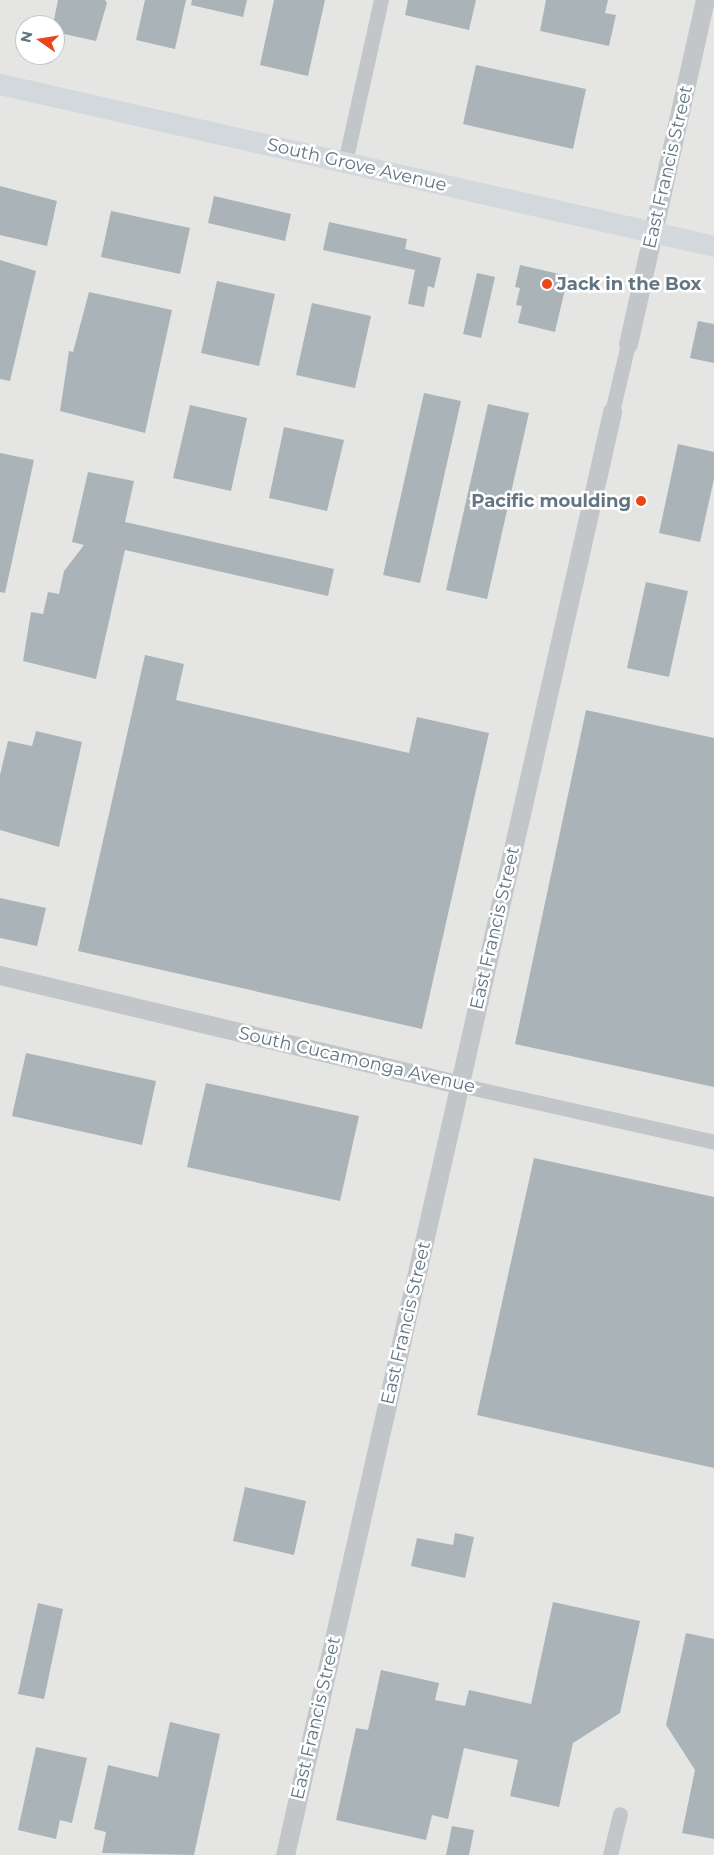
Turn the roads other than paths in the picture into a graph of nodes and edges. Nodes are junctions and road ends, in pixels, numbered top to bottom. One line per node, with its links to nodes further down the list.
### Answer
1 (381, 0): 4 (street)
2 (705, 0): 5 (street, East Francis Street)
3 (0, 84): 4 (main road, South Grove Avenue)
4 (345, 162): 5 (main road, South Grove Avenue)
5 (653, 232): 6 (main road, South Grove Avenue); 7 (street, East Francis Street)
6 (714, 246)
7 (628, 344): 8 (street, East Francis Street)
8 (612, 412): 10 (street, East Francis Street)
9 (0, 976): 10 (street, South Cucamonga Avenue)
10 (460, 1085): 11 (street, South Cucamonga Avenue); 13 (street, East Francis Street)
11 (714, 1142)
12 (620, 1814): 14 (street)
13 (285, 1855)
14 (610, 1855)

